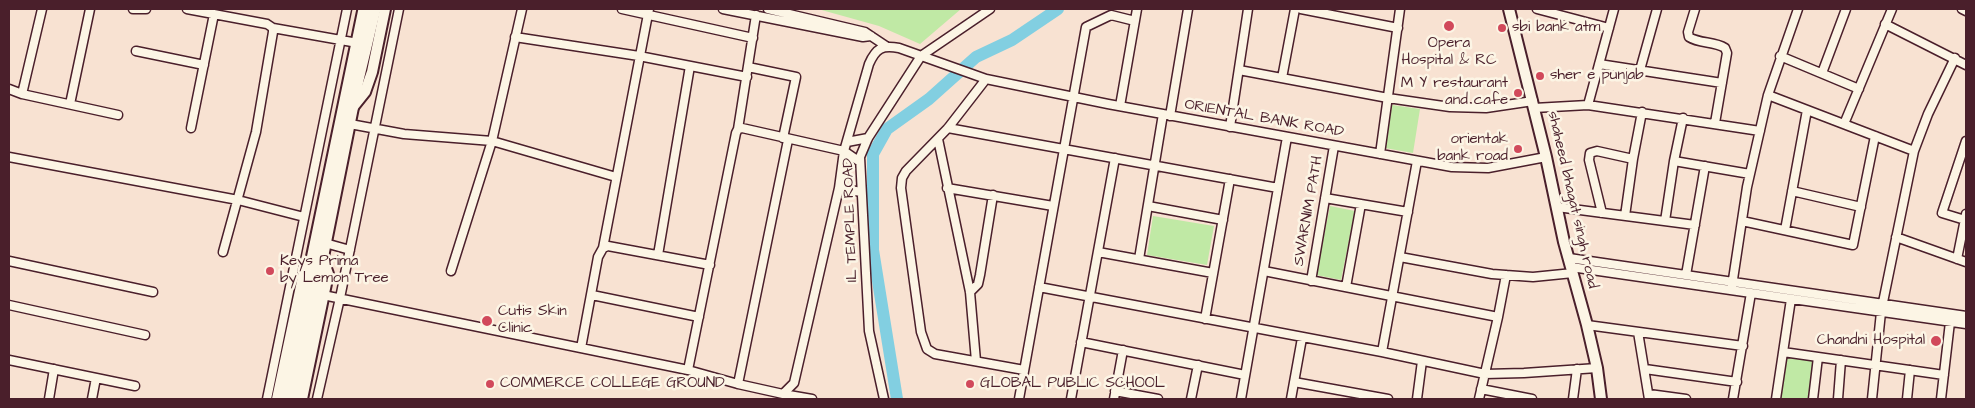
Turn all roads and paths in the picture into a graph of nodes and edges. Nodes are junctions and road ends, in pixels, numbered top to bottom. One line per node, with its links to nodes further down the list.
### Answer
1 (42, 9): 71 (street)
2 (90, 9): 75 (street)
3 (134, 9): 4 (street)
4 (146, 9)
5 (187, 9): 34 (street)
6 (348, 9): 44 (street)
7 (358, 9): 45 (street)
8 (364, 9): 64 (main road)
9 (374, 9): 64 (main road)
10 (385, 9): 46 (street)
11 (399, 9): 48 (street)
12 (522, 9): 42 (street)
13 (622, 9): 33 (street)
14 (723, 9): 35 (street)
15 (768, 9): 41 (street)
16 (990, 9): 51 (street)
17 (1137, 9): 36 (street)
18 (1188, 9): 83 (street)
19 (1248, 9): 59 (street)
20 (1295, 9): 67 (street)
21 (1301, 9): 39 (street)
22 (1400, 9): 39 (street)
23 (1509, 9): 77 (street, shaheed bhagat singh road)
24 (1537, 9): 40 (street)
25 (1614, 9): 40 (street)
26 (1656, 9): 60 (street)
27 (1695, 9): 68 (street)
28 (1798, 9): 52 (street)
29 (1846, 9): 62 (street)
30 (1892, 9): 37 (street)
31 (1962, 9): 32 (street)
32 (1966, 10)
33 (648, 12): 43 (street); 50 (street)
34 (214, 14): 38 (street); 56 (street)
35 (756, 16): 41 (street); 43 (street)
36 (1135, 21): 73 (street); 79 (street)
37 (1885, 24): 53 (street); 69 (street)
38 (273, 28): 44 (street); 126 (street)
39 (1398, 28): 74 (street)
40 (1609, 28): 54 (street)
41 (871, 36): 47 (street, ORIENTAL BANK ROAD)
42 (515, 37): 50 (street); 100 (street)
43 (753, 38): 58 (street)
44 (341, 40): 45 (street); 135 (street)
45 (352, 42): 76 (street)
46 (377, 46): 48 (street); 61 (street)
47 (886, 46): 51 (street, ORIENTAL BANK ROAD); 101 (street)
48 (391, 48): 63 (street)
49 (136, 50): 56 (street)
50 (639, 56): 57 (street); 117 (street)
51 (921, 56): 66 (street, ORIENTAL BANK ROAD); 96 (street, IL TEMPLE ROAD)
52 (1780, 56): 62 (street); 72 (street)
53 (1955, 58): 55 (street); 105 (street)
54 (1599, 64): 60 (street); 78 (street)
55 (1966, 64)
56 (204, 65): 89 (street)
57 (690, 66): 65 (street); 148 (street)
58 (748, 67): 65 (street); 97 (street)
59 (1239, 70): 67 (street); 88 (street)
60 (1640, 70): 68 (street)
61 (372, 72): 63 (street); 76 (street)
62 (1822, 73): 69 (street)
63 (386, 74): 90 (street)
64 (355, 75): 76 (main road)
65 (746, 77): 92 (street)
66 (982, 78): 73 (street, ORIENTAL BANK ROAD); 91 (street)
67 (1282, 78): 74 (street)
68 (1722, 83): 85 (street)
69 (1859, 89): 87 (street)
70 (9, 90): 71 (street)
71 (22, 94): 75 (street)
72 (1768, 95): 80 (street); 93 (street)
73 (1072, 97): 79 (street, ORIENTAL BANK ROAD); 103 (street)
74 (1388, 98): 77 (street); 106 (street)
75 (70, 104): 82 (street)
76 (349, 104): 86 (main road); 155 (main road)
77 (1534, 104): 78 (street); 108 (street, shaheed bhagat singh road)
78 (1588, 105): 81 (street)
79 (1120, 106): 83 (street, ORIENTAL BANK ROAD)
80 (1807, 110): 87 (street); 122 (street)
81 (1642, 112): 84 (street); 110 (street)
82 (118, 115)
83 (1167, 115): 88 (street, ORIENTAL BANK ROAD); 114 (street)
84 (1683, 118): 85 (street); 112 (street)
85 (1715, 123): 93 (street)
86 (350, 124): 90 (street); 143 (main road)
87 (1844, 124): 94 (street)
88 (1230, 127): 95 (street, ORIENTAL BANK ROAD)
89 (191, 128)
90 (375, 128): 100 (street); 145 (street)
91 (948, 128): 98 (street); 103 (street)
92 (738, 129): 97 (street); 156 (street)
93 (1760, 131): 116 (street)
94 (1874, 136): 105 (street); 131 (street)
95 (1287, 137): 102 (street, ORIENTAL BANK ROAD); 121 (street)
96 (868, 138): 101 (street); 113 (street, IL TEMPLE ROAD)
97 (786, 139): 104 (street); 216 (street)
98 (938, 139): 120 (street); 198 (street)
99 (1966, 141): 136 (street)
100 (492, 142): 117 (street); 158 (street)
101 (847, 142): 104 (street)
102 (1334, 146): 106 (street, ORIENTAL BANK ROAD); 125 (street, SWARNIM PATH)
103 (1063, 149): 109 (street); 128 (street)
104 (844, 151): 113 (street); 119 (street)
105 (1914, 151): 142 (street)
106 (1380, 154): 111 (street, ORIENTAL BANK ROAD)
107 (9, 157): 126 (street)
108 (1546, 157): 111 (street, ORIENTAL BANK ROAD); 130 (street, shaheed bhagat singh road)
109 (1115, 158): 114 (street); 147 (street)
110 (1633, 160): 133 (street); 134 (street)
111 (1417, 161): 132 (street)
112 (1674, 161): 115 (street); 138 (street)
113 (860, 162): 123 (street, IL TEMPLE ROAD)
114 (1155, 166): 118 (street); 129 (street)
115 (1704, 166): 116 (street); 140 (street)
116 (1750, 174): 139 (street)
117 (616, 177): 144 (street)
118 (1230, 179): 121 (street); 137 (street)
119 (839, 188): 123 (street); 219 (street)
120 (947, 188): 124 (street); 169 (street)
121 (1278, 188): 159 (street)
122 (1792, 191): 131 (street); 141 (street)
123 (861, 192): 233 (street, IL TEMPLE ROAD)
124 (993, 195): 128 (street); 169 (street)
125 (1325, 198): 127 (street); 163 (street, SWARNIM PATH)
126 (238, 200): 135 (street); 146 (street)
127 (1361, 204): 132 (street); 166 (street)
128 (1053, 206): 165 (street)
129 (1148, 206): 137 (street); 151 (street)
130 (1557, 207): 133 (street); 157 (street, shaheed bhagat singh road)
131 (1861, 207): 141 (street)
132 (1408, 212): 150 (street)
133 (1602, 213): 134 (street)
134 (1625, 216): 138 (street)
135 (304, 217): 226 (street)
136 (1966, 217): 152 (street)
137 (1223, 220): 160 (street)
138 (1665, 221): 140 (street)
139 (1742, 221): 141 (street); 164 (street)
140 (1695, 225): 162 (street)
141 (1785, 230)
142 (1896, 237): 152 (street); 178 (street)
143 (325, 243): 145 (street); 149 (main road)
144 (603, 248): 148 (street); 172 (street)
145 (350, 250): 174 (street)
146 (224, 252)
147 (1098, 252): 151 (street); 175 (street)
148 (658, 255): 156 (street)
149 (322, 256): 171 (street); 229 (main road)
150 (1400, 256): 161 (street); 173 (street)
151 (1138, 259): 160 (street)
152 (1958, 259): 154 (street)
153 (9, 262): 168 (street)
154 (1966, 262)
155 (311, 264): 227 (street); 228 (main road)
156 (710, 265): 180 (street)
157 (1571, 266): 161 (street); 162 (street); 167 (street); 185 (street, shaheed bhagat singh road)
158 (451, 271)
159 (1264, 271): 163 (street); 186 (street)
160 (1213, 273): 182 (street)
161 (1506, 275): 181 (street)
162 (1686, 275): 164 (street)
163 (1311, 280): 166 (street)
164 (1733, 282): 167 (street); 178 (street)
165 (1039, 287): 175 (street); 207 (street)
166 (1346, 287): 173 (street)
167 (1731, 290): 170 (street)
168 (153, 292)
169 (970, 292): 198 (street)
170 (1751, 293): 176 (street); 191 (street)
171 (325, 295): 174 (street); 230 (street)
172 (592, 295): 180 (street); 192 (street)
173 (1393, 296): 181 (street); 194 (street)
174 (338, 297): 192 (street); 231 (street)
175 (1090, 297): 182 (street); 190 (street)
176 (1791, 299): 178 (street); 195 (street)
177 (9, 305): 188 (street)
178 (1882, 308): 179 (street); 183 (street); 202 (street)
179 (1966, 316)
180 (699, 317): 206 (street)
181 (1498, 318): 210 (street)
182 (1205, 319): 186 (street)
183 (1950, 322): 184 (street); 212 (street)
184 (1966, 324)
185 (1587, 325): 187 (street); 203 (street, shaheed bhagat singh road)
186 (1254, 328): 189 (street); 211 (street)
187 (1638, 332): 191 (street); 205 (street)
188 (145, 335)
189 (1302, 338): 194 (street); 214 (street)
190 (1081, 342): 193 (street); 235 (street)
191 (1743, 346): 215 (street)
192 (581, 348): 206 (street)
193 (1123, 350): 201 (street); 220 (street)
194 (1382, 352): 199 (street)
195 (1783, 352): 196 (street); 248 (street)
196 (1818, 357): 197 (street); 249 (street)
197 (1841, 360): 202 (street); 250 (street)
198 (976, 361): 207 (street)
199 (1422, 361): 210 (street); 241 (street)
200 (9, 362): 204 (street)
201 (1198, 365): 211 (street); 237 (street)
202 (1875, 365): 209 (street); 251 (street)
203 (1597, 368): 208 (street); 245 (street, shaheed bhagat singh road)
204 (54, 369): 213 (street); 224 (street)
205 (1645, 369): 215 (street); 221 (street)
206 (688, 370): 216 (street)
207 (1024, 370): 234 (street)
208 (1577, 370): 210 (street); 244 (street)
209 (1910, 370): 212 (street); 252 (street)
210 (1485, 374): 218 (street)
211 (1245, 375): 238 (street)
212 (1944, 375): 253 (street)
213 (96, 378): 217 (street); 225 (street)
214 (1294, 382): 222 (street); 239 (street)
215 (1736, 382): 247 (street)
216 (738, 384): 219 (street)
217 (135, 386)
218 (1481, 389): 223 (street); 242 (street)
219 (783, 394): 232 (street)
220 (1115, 395): 236 (street)
221 (1649, 397): 246 (street)
222 (1375, 398): 240 (street)
223 (1520, 398): 243 (street)
224 (49, 399)
225 (92, 399)
226 (267, 399)
227 (277, 399)
228 (285, 399)
229 (294, 399)
230 (302, 399)
231 (317, 399)
232 (812, 399)
233 (884, 399)
234 (1019, 399)
235 (1071, 399)
236 (1158, 399)
237 (1191, 399)
238 (1241, 399)
239 (1291, 399)
240 (1388, 399)
241 (1417, 399)
242 (1479, 399)
243 (1532, 399)
244 (1573, 399)
245 (1600, 399)
246 (1686, 399)
247 (1733, 399)
248 (1776, 399)
249 (1813, 399)
250 (1838, 399)
251 (1872, 399)
252 (1907, 399)
253 (1941, 399)

